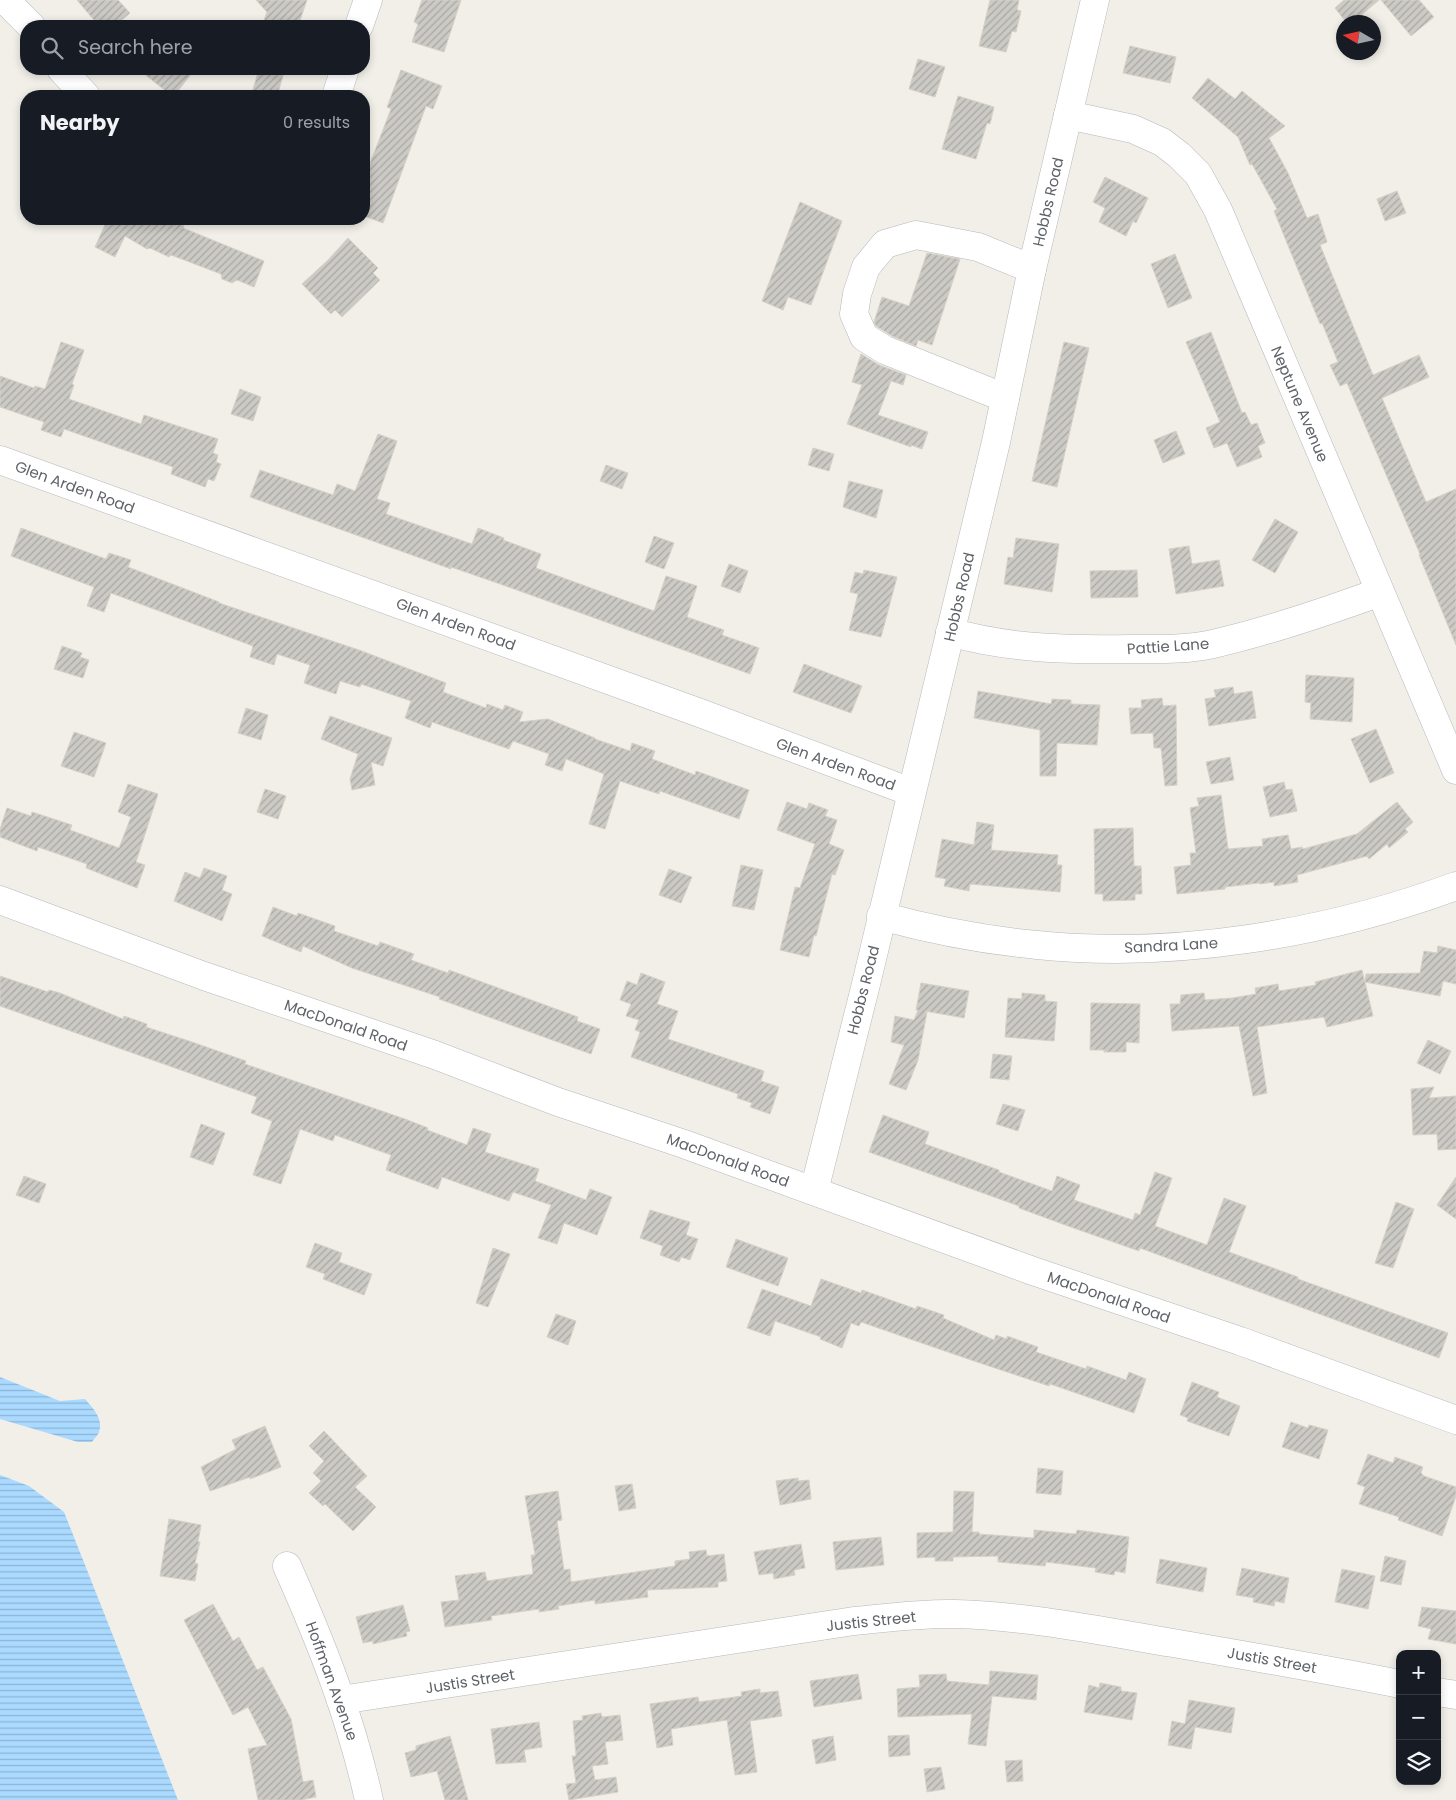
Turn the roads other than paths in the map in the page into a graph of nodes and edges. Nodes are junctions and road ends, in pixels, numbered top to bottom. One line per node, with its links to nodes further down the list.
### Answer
1 (5, 0): 4 (street)
2 (368, 0): 5 (street)
3 (1095, 0): 10 (street, Hobbs Road)
4 (25, 20)
5 (361, 20)
6 (67, 75): 8 (street)
7 (343, 75): 9 (street)
8 (80, 90)
9 (338, 90)
10 (1068, 115): 11 (street, Hobbs Road); 14 (street, Neptune Avenue)
11 (1032, 269): 12 (street, Hobbs Road); 12 (street)
12 (1005, 398): 15 (street, Hobbs Road)
13 (0, 460): 17 (street, Glen Arden Road)
14 (1380, 592): 15 (street, Pattie Lane); 16 (street, Neptune Avenue)
15 (950, 632): 17 (street, Hobbs Road)
16 (1456, 770)
17 (911, 792): 20 (street, Hobbs Road)
18 (1456, 886): 20 (street, Sandra Lane)
19 (0, 900): 21 (street, MacDonald Road)
20 (881, 916): 21 (street, Hobbs Road)
21 (814, 1191): 22 (street, MacDonald Road)
22 (1456, 1420)
23 (287, 1566): 27 (street, Hoffman Avenue)
24 (1396, 1683): 27 (street, Justis Street)
25 (1441, 1693): 26 (street)
26 (1456, 1695)
27 (342, 1700): 28 (street, Hoffman Avenue)
28 (369, 1800)

